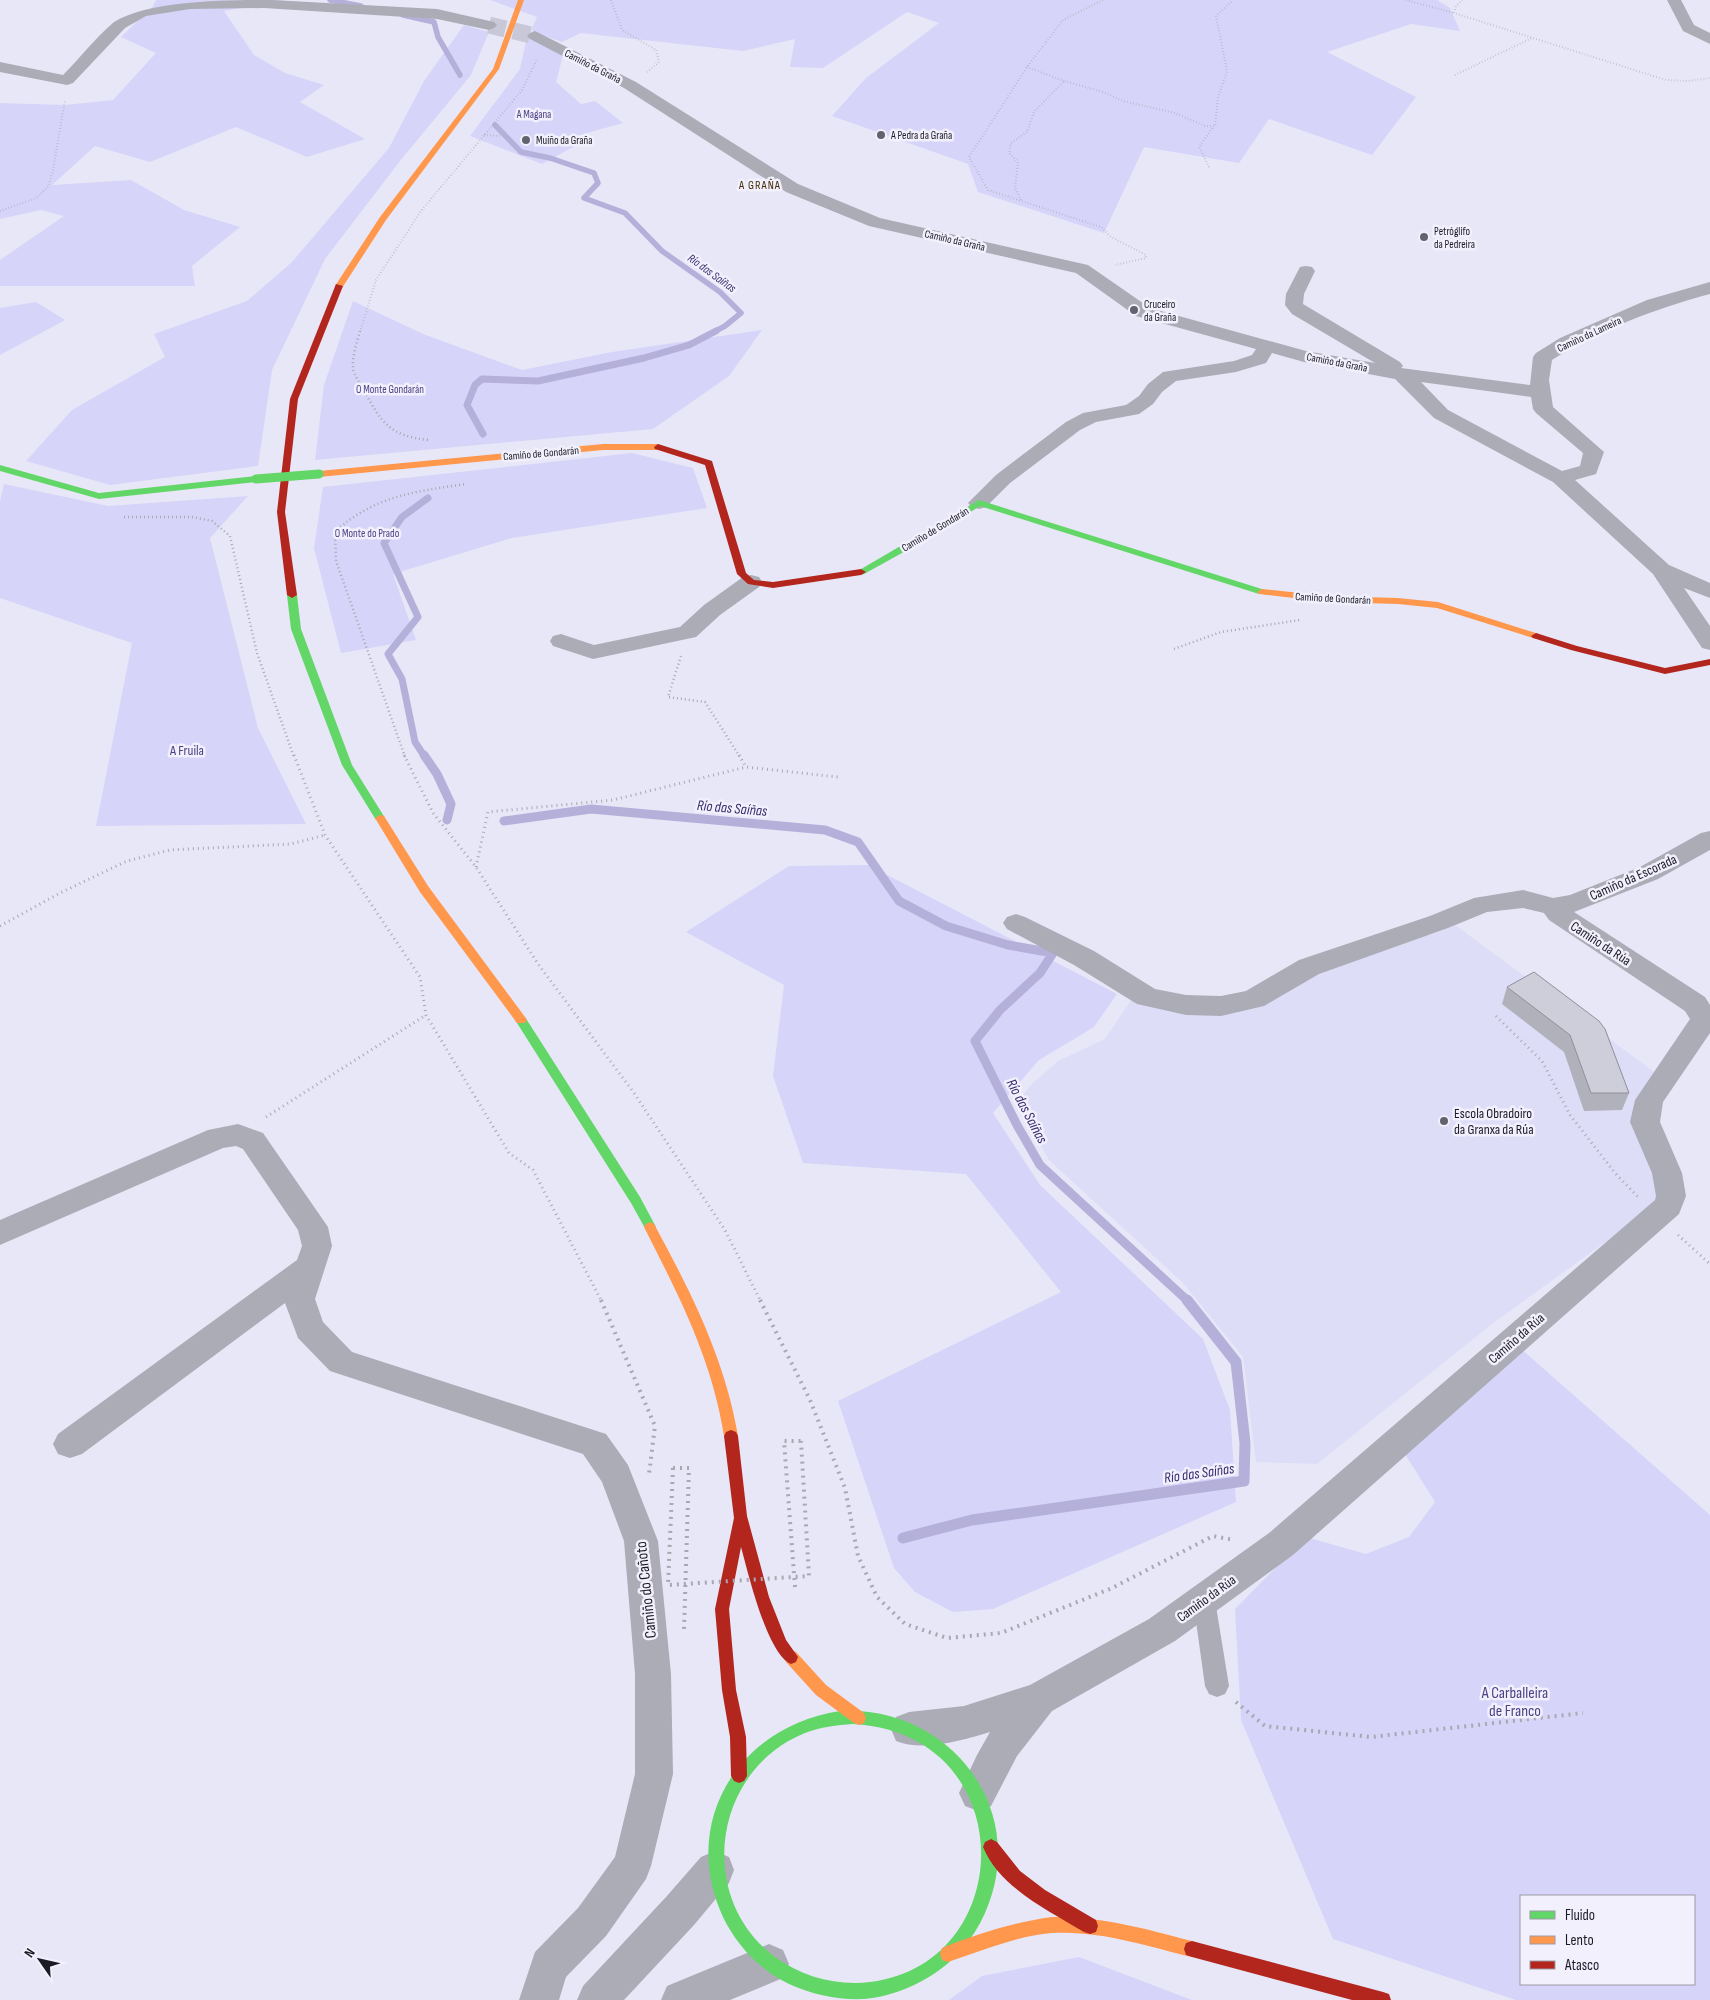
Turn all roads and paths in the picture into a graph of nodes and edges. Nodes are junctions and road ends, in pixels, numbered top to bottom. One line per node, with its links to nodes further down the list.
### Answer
1 (521, 0): 64 (main road)
2 (611, 0): 19 (path)
3 (1103, 0): 14 (path)
4 (1233, 0): 20 (path)
5 (1406, 0): 8 (path)
6 (1462, 0): 8 (path)
7 (1674, 0): 12 (street)
8 (1454, 13): 11 (path)
9 (489, 25): 17 (street)
10 (537, 37): 19 (street, Camiño da Graña); 21 (path)
11 (1533, 37): 15 (path); 16 (path)
12 (1710, 39)
13 (0, 67): 17 (street)
14 (1027, 67): 18 (path); 24 (path)
15 (1455, 74)
16 (1710, 78)
17 (67, 80): 25 (path)
18 (1064, 81): 20 (path); 24 (path)
19 (630, 85): 26 (street, Camiño da Graña)
20 (1214, 126): 23 (path)
21 (483, 135): 22 (path); 32 (path)
22 (502, 136)
23 (1209, 167)
24 (1022, 201): 26 (path)
25 (0, 211)
26 (1082, 270): 29 (street, Camiño da Graña)
27 (1306, 271): 30 (street)
28 (1710, 288): 31 (street, Camiño da Lameira)
29 (1267, 346): 30 (street, Camiño da Graña); 36 (street)
30 (1401, 374): 31 (street, Camiño da Graña); 34 (street)
31 (1541, 392): 34 (street, Camiño da Lameira)
32 (432, 441)
33 (0, 468): 39 (main road, Camiño de Gondarán, bridge)
34 (1560, 478): 38 (street)
35 (472, 483): 51 (path)
36 (979, 503): 39 (main road, Camiño de Gondarán); 46 (main road, Camiño de Gondarán)
37 (122, 517): 49 (path)
38 (1662, 570): 40 (street); 44 (street)
39 (751, 582): 42 (street)
40 (1708, 589)
41 (1303, 620): 45 (path)
42 (688, 632): 43 (street); 47 (path)
43 (561, 641)
44 (1710, 643)
45 (1174, 649)
46 (1710, 662)
47 (746, 767): 48 (path); 51 (path)
48 (838, 777)
49 (325, 835): 54 (path); 55 (path)
50 (1710, 839): 52 (street, Camiño da Escorada)
51 (476, 867): 65 (path)
52 (1553, 907): 53 (street); 58 (street, Camiño da Rúa)
53 (1016, 923)
54 (0, 926)
55 (426, 1015): 57 (path); 63 (path)
56 (1496, 1016): 58 (path)
57 (238, 1135): 59 (street); 61 (street, Camiño do Cañoto)
58 (1656, 1215): 60 (path); 65 (street, Camiño da Rúa)
59 (0, 1233)
60 (1710, 1264)
61 (309, 1268): 62 (street); 81 (street, Camiño do Cañoto)
62 (70, 1444)
63 (648, 1484)
64 (740, 1516): 72 (main road); 74 (main road)
65 (1273, 1550): 67 (street, Camiño da Rúa)
66 (796, 1594): 68 (path, bridge)
67 (1204, 1600): 69 (lane); 70 (street, Camiño da Rúa)
68 (684, 1636)
69 (1217, 1686): 71 (path)
70 (1039, 1699): 73 (street); 75 (street)
71 (1583, 1714)
72 (858, 1718): 73 (main road); 74 (main road)
73 (908, 1729): 75 (main road)
74 (739, 1776): 77 (main road)
75 (978, 1793): 76 (main road)
76 (991, 1848): 78 (main road); 79 (main road)
77 (715, 1870): 80 (main road); 82 (street)
78 (1091, 1927): 79 (main road); 84 (main road)
79 (947, 1954): 80 (main road)
80 (769, 1964): 83 (street)
81 (539, 2000)
82 (597, 2000)
83 (681, 2000)
84 (1383, 2000)

